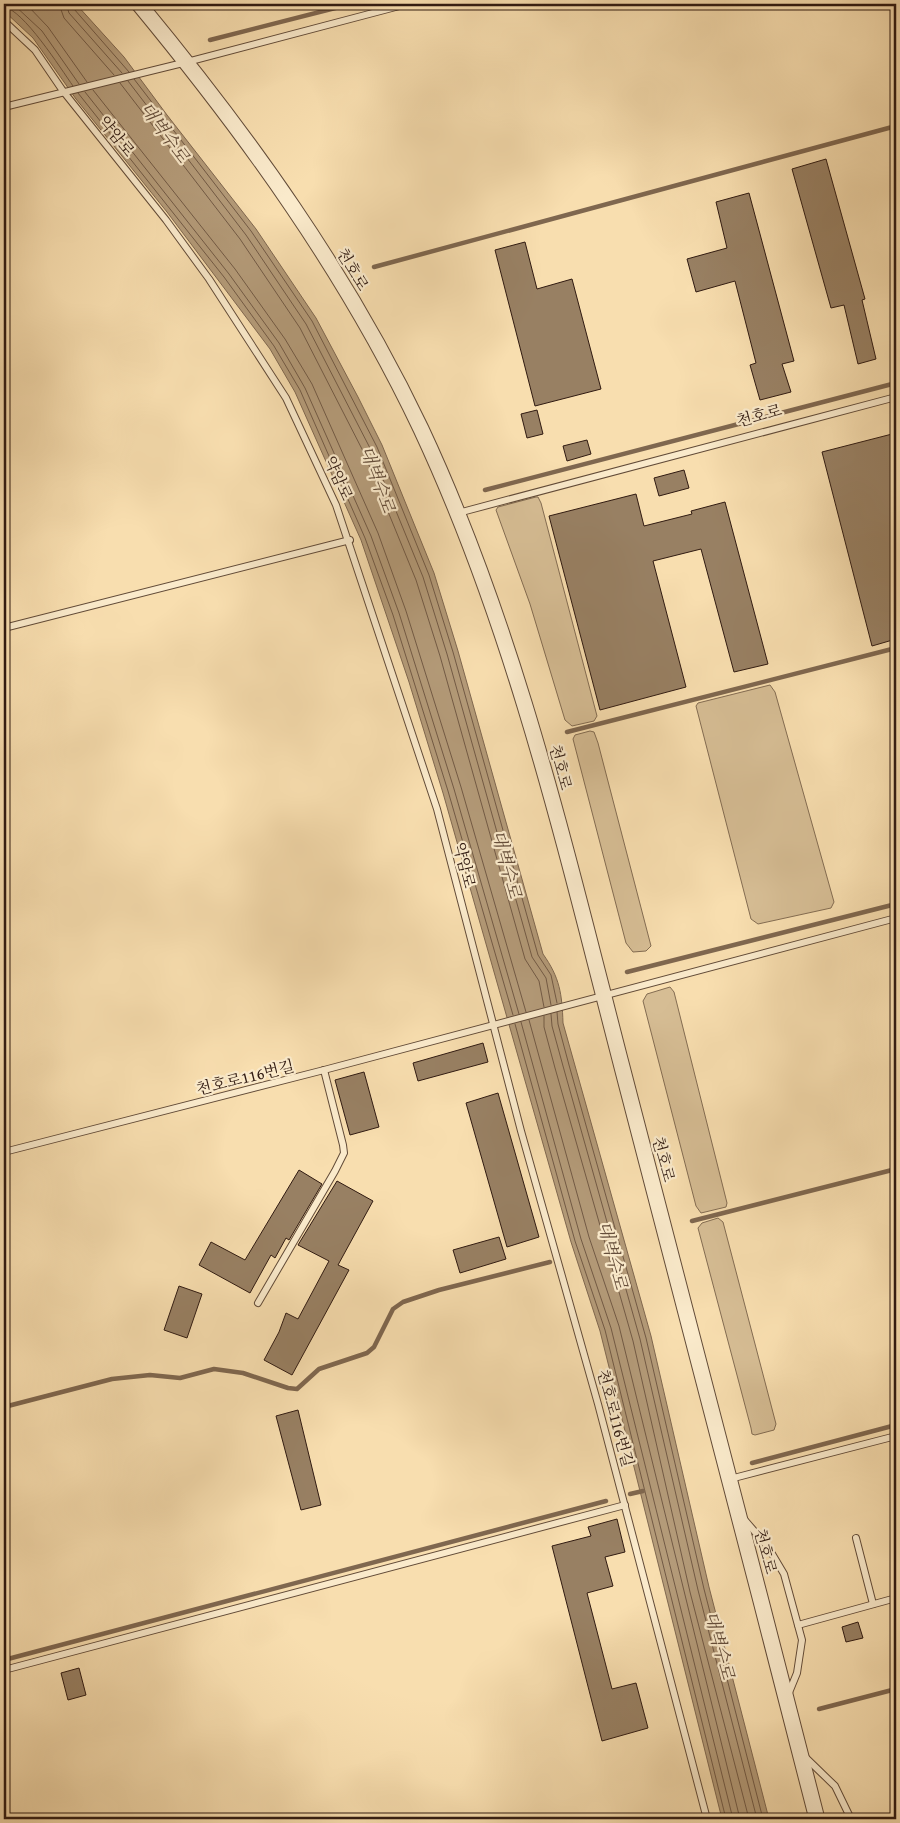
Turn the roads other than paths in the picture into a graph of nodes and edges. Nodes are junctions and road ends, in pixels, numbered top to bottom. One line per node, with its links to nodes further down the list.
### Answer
1 (139, 4): 4 (street, 천호로)
2 (407, 4): 4 (lane)
3 (4, 21): 5 (lane, 약암로)
4 (187, 62): 5 (lane); 8 (street, 천호로)
5 (65, 90): 6 (lane); 9 (lane, 약암로)
6 (4, 107)
7 (896, 397): 8 (lane, 천호로)
8 (457, 513): 12 (street, 천호로)
9 (350, 540): 10 (lane); 13 (lane, 약암로)
10 (4, 628)
11 (896, 918): 12 (lane, 천호로116번길)
12 (603, 995): 13 (lane, 천호로116번길); 18 (street, 천호로)
13 (495, 1024): 14 (lane, 천호로116번길); 19 (lane, 천호로116번길)
14 (324, 1070): 15 (lane, 천호로116번길); 16 (lane)
15 (4, 1152)
16 (258, 1303)
17 (896, 1436): 18 (lane)
18 (729, 1479): 20 (street, 천호로)
19 (625, 1505): 25 (lane); 28 (lane, 천호로116번길)
20 (737, 1511): 24 (lane); 26 (street, 천호로)
21 (856, 1538): 23 (lane)
22 (896, 1598): 23 (lane)
23 (873, 1604): 24 (lane)
24 (798, 1625): 26 (lane)
25 (4, 1670)
26 (786, 1698): 27 (street, 천호로)
27 (800, 1754): 29 (street, 천호로); 30 (lane)
28 (707, 1819)
29 (817, 1819)
30 (851, 1819)

